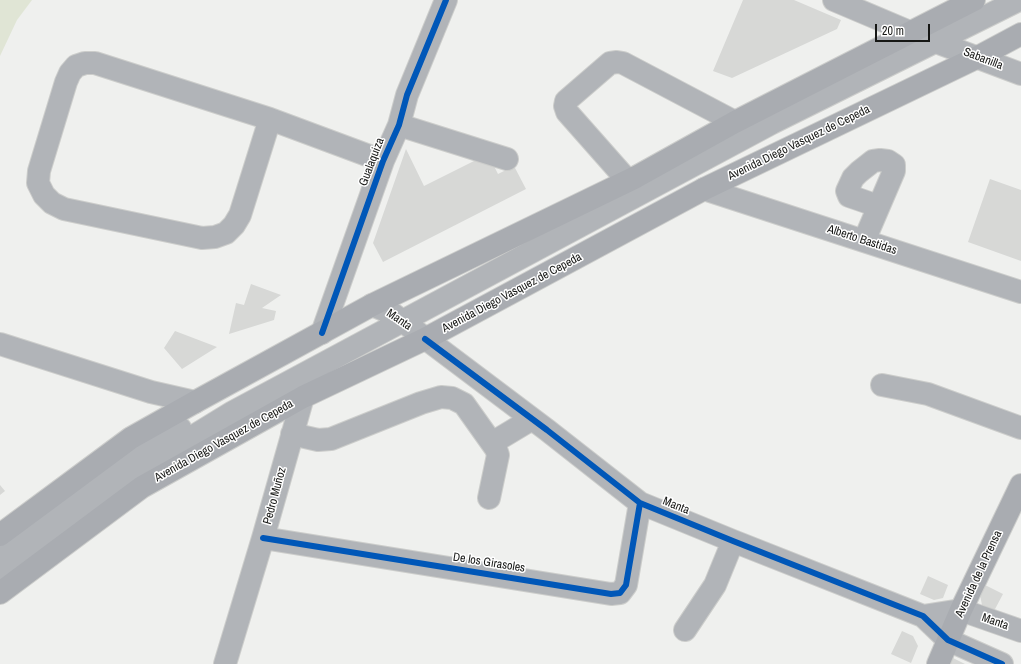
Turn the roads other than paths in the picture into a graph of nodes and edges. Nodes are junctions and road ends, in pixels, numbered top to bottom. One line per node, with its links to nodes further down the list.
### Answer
1 (446, 0): 12 (street, Gualaquiza)
2 (834, 0): 7 (street, Sabanilla)
3 (974, 0): 7 (main road)
4 (1000, 0): 7 (street)
5 (1019, 0): 7 (street)
6 (1021, 34): 8 (main road, Avenida Diego Vasquez de Cepeda)
7 (924, 37): 8 (street, Sabanilla); 11 (main road); 21 (street)
8 (978, 57): 9 (street, Sabanilla); 16 (main road, Avenida Diego Vasquez de Cepeda)
9 (1021, 74)
10 (270, 119): 10 (street); 14 (street)
11 (735, 122): 15 (main road); 15 (street)
12 (398, 125): 13 (street); 14 (street, Gualaquiza)
13 (507, 159)
14 (383, 162): 22 (street, Gualaquiza)
15 (628, 181): 20 (main road)
16 (704, 189): 18 (street, Alberto Bastidas); 23 (main road, Avenida Diego Vasquez de Cepeda)
17 (878, 206): 18 (street)
18 (864, 241): 19 (street, Alberto Bastidas)
19 (1021, 292)
20 (372, 305): 21 (street, Manta); 22 (main road)
21 (398, 318): 23 (street, Manta); 38 (street); 39 (street)
22 (322, 333): 27 (main road)
23 (426, 339): 26 (main road, Avenida Diego Vasquez de Cepeda); 28 (street, Manta)
24 (0, 344): 27 (street)
25 (882, 385): 29 (street)
26 (303, 397): 30 (street, Pedro Muñoz); 40 (main road, Avenida Diego Vasquez de Cepeda)
27 (195, 402): 35 (main road)
28 (532, 419): 31 (street); 34 (street, Manta)
29 (1021, 428)
30 (292, 434): 31 (street); 36 (street, Pedro Muñoz)
31 (492, 444): 33 (street)
32 (1021, 485): 41 (main road, Avenida de la Prensa)
33 (489, 498)
34 (640, 503): 36 (street, De los Girasoles); 37 (street, Manta)
35 (0, 535)
36 (263, 538): 46 (street, Pedro Muñoz)
37 (733, 541): 42 (street, Manta); 43 (street)
38 (0, 551)
39 (0, 571)
40 (0, 593)
41 (961, 610): 42 (street, Manta); 44 (street, Manta); 45 (main road, Avenida de la Prensa)
42 (923, 616): 45 (street, Manta)
43 (685, 630)
44 (1021, 631)
45 (948, 640): 47 (main road, Avenida de la Prensa); 48 (street, Manta)
46 (225, 664)
47 (938, 664)
48 (1002, 664)

